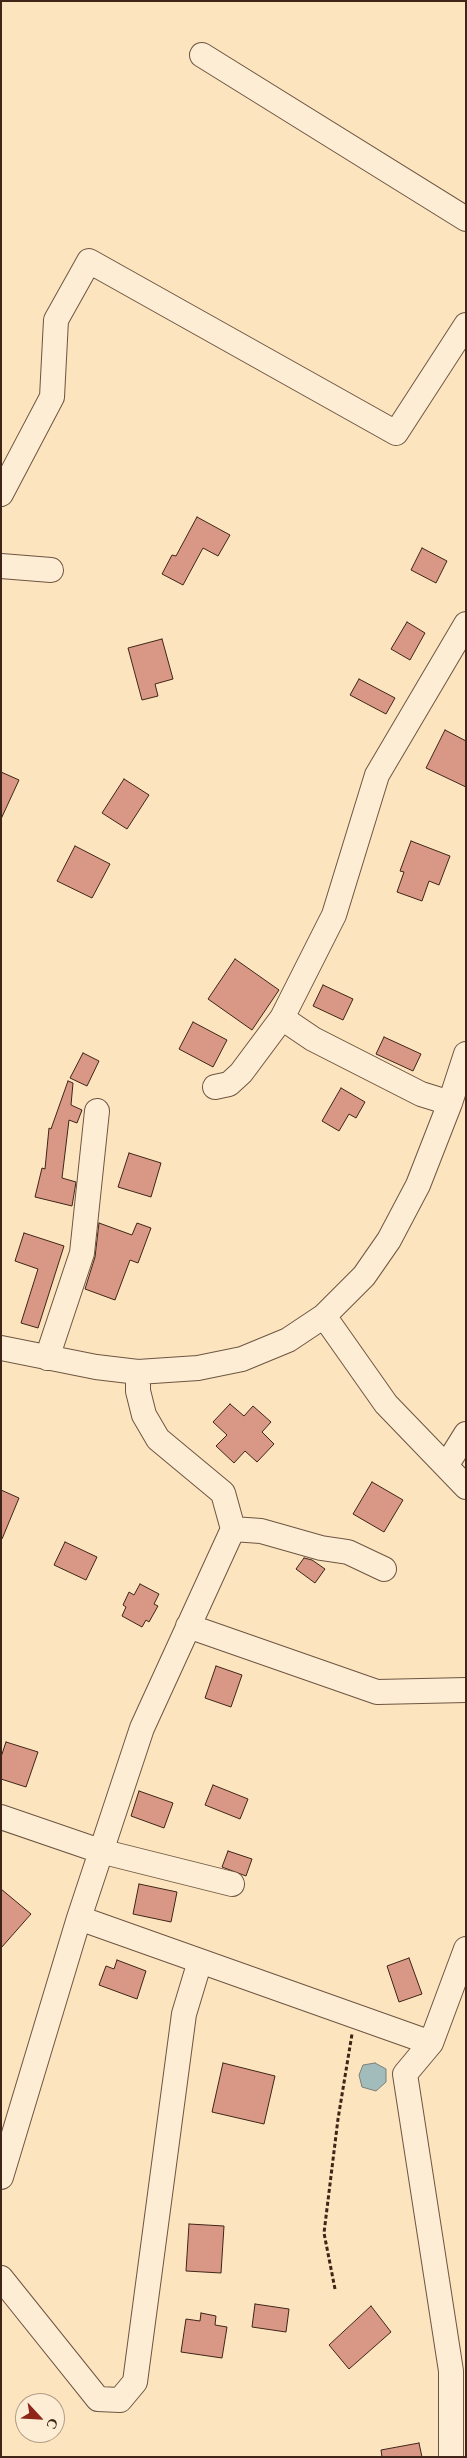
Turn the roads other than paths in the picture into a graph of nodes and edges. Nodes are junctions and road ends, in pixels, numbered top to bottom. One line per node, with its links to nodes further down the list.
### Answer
1 (202, 55): 2 (street)
2 (466, 219)
3 (466, 325): 4 (street)
4 (1, 494)
5 (1, 566): 6 (street)
6 (51, 570)
7 (466, 624): 8 (street)
8 (282, 1018): 10 (street); 11 (street)
9 (466, 1054): 11 (street)
10 (215, 1087)
11 (450, 1103): 13 (street)
12 (97, 1111): 15 (street)
13 (324, 1316): 16 (street); 18 (street)
14 (1, 1348): 15 (street)
15 (47, 1358): 16 (street)
16 (138, 1372): 20 (street)
17 (466, 1434): 18 (street)
18 (446, 1466): 19 (street)
19 (466, 1487)
20 (233, 1529): 21 (street); 22 (street)
21 (384, 1569)
22 (188, 1626): 23 (street); 25 (street)
23 (466, 1690)
24 (1, 1817): 25 (street)
25 (100, 1851): 26 (street); 27 (street)
26 (232, 1884)
27 (78, 1918): 29 (street); 31 (street)
28 (466, 1949): 30 (street)
29 (200, 1962): 30 (street); 32 (street)
30 (431, 2043): 33 (street)
31 (1, 2177)
32 (1, 2278)
33 (458, 2424): 34 (street)
34 (451, 2457)

